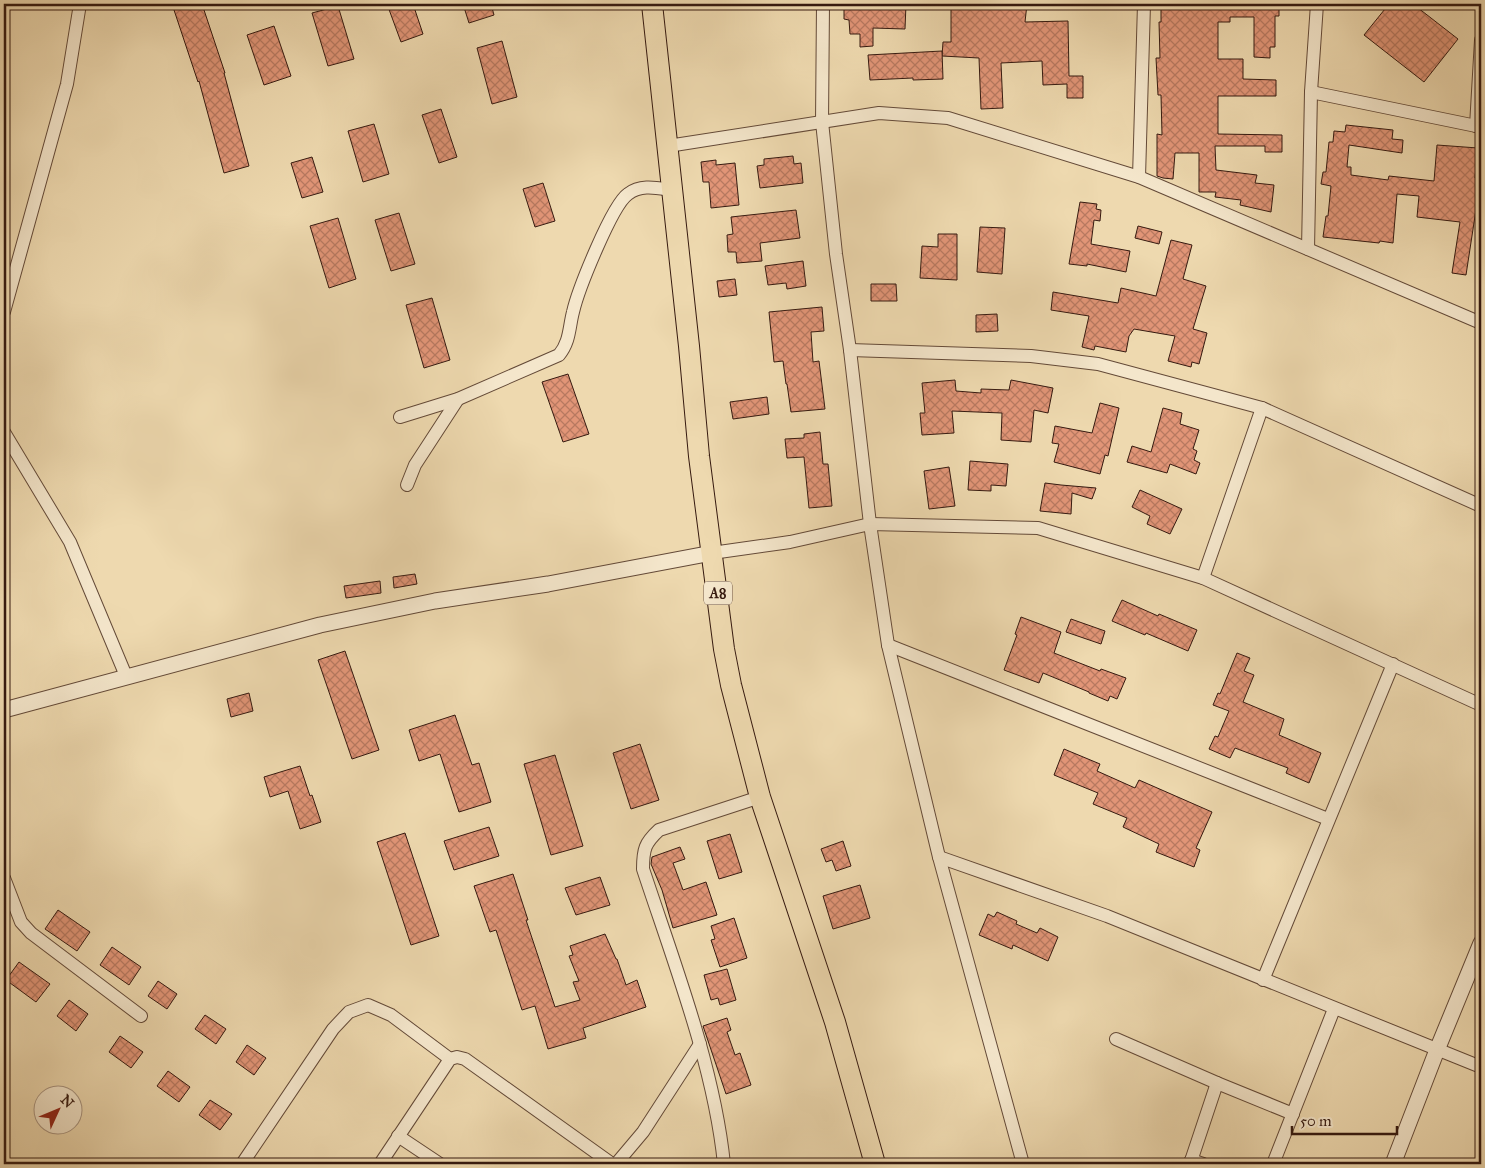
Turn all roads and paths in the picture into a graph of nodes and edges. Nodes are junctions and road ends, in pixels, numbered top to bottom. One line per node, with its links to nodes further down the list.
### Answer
1 (80, 4): 14 (street)
2 (652, 4): 10 (main road, A8)
3 (823, 4): 8 (street)
4 (1144, 4): 11 (street)
5 (1317, 4): 7 (street)
6 (1481, 40): 9 (street)
7 (1311, 92): 9 (street); 13 (street)
8 (822, 122): 10 (street); 11 (street); 16 (street)
9 (1478, 126)
10 (668, 146): 12 (main road, A8)
11 (1139, 177): 13 (street)
12 (672, 190): 17 (street); 24 (main road, A8)
13 (1308, 249): 15 (street)
14 (4, 312)
15 (1481, 323)
16 (850, 350): 18 (street); 23 (street)
17 (458, 399): 19 (street); 21 (street)
18 (1262, 408): 22 (street); 25 (street)
19 (400, 417)
20 (4, 432): 28 (street)
21 (407, 485)
22 (1481, 506)
23 (870, 524): 24 (street); 25 (street); 26 (street)
24 (712, 554): 28 (street); 31 (main road, A8)
25 (1203, 578): 27 (street)
26 (888, 645): 32 (street); 33 (street)
27 (1393, 664): 29 (street); 32 (street)
28 (126, 676): 30 (street)
29 (1481, 705)
30 (4, 710)
31 (760, 797): 40 (street); 53 (main road, A8)
32 (1328, 819): 36 (street)
33 (939, 857): 36 (street); 54 (street)
34 (4, 878): 38 (street)
35 (1481, 943): 41 (street)
36 (1263, 980): 37 (street)
37 (1334, 1009): 41 (street); 45 (street)
38 (141, 1016)
39 (1116, 1039): 44 (street)
40 (700, 1044): 51 (street); 52 (street)
41 (1437, 1050): 43 (street); 56 (street)
42 (450, 1059): 46 (street); 48 (street); 51 (street)
43 (1481, 1067)
44 (1217, 1083): 45 (street); 47 (street)
45 (1293, 1114): 55 (street)
46 (398, 1136): 49 (street); 50 (street)
47 (1195, 1163)
48 (242, 1164)
49 (380, 1164)
50 (440, 1164)
51 (614, 1164)
52 (724, 1164)
53 (875, 1164)
54 (1023, 1164)
55 (1273, 1164)
56 (1393, 1164)

